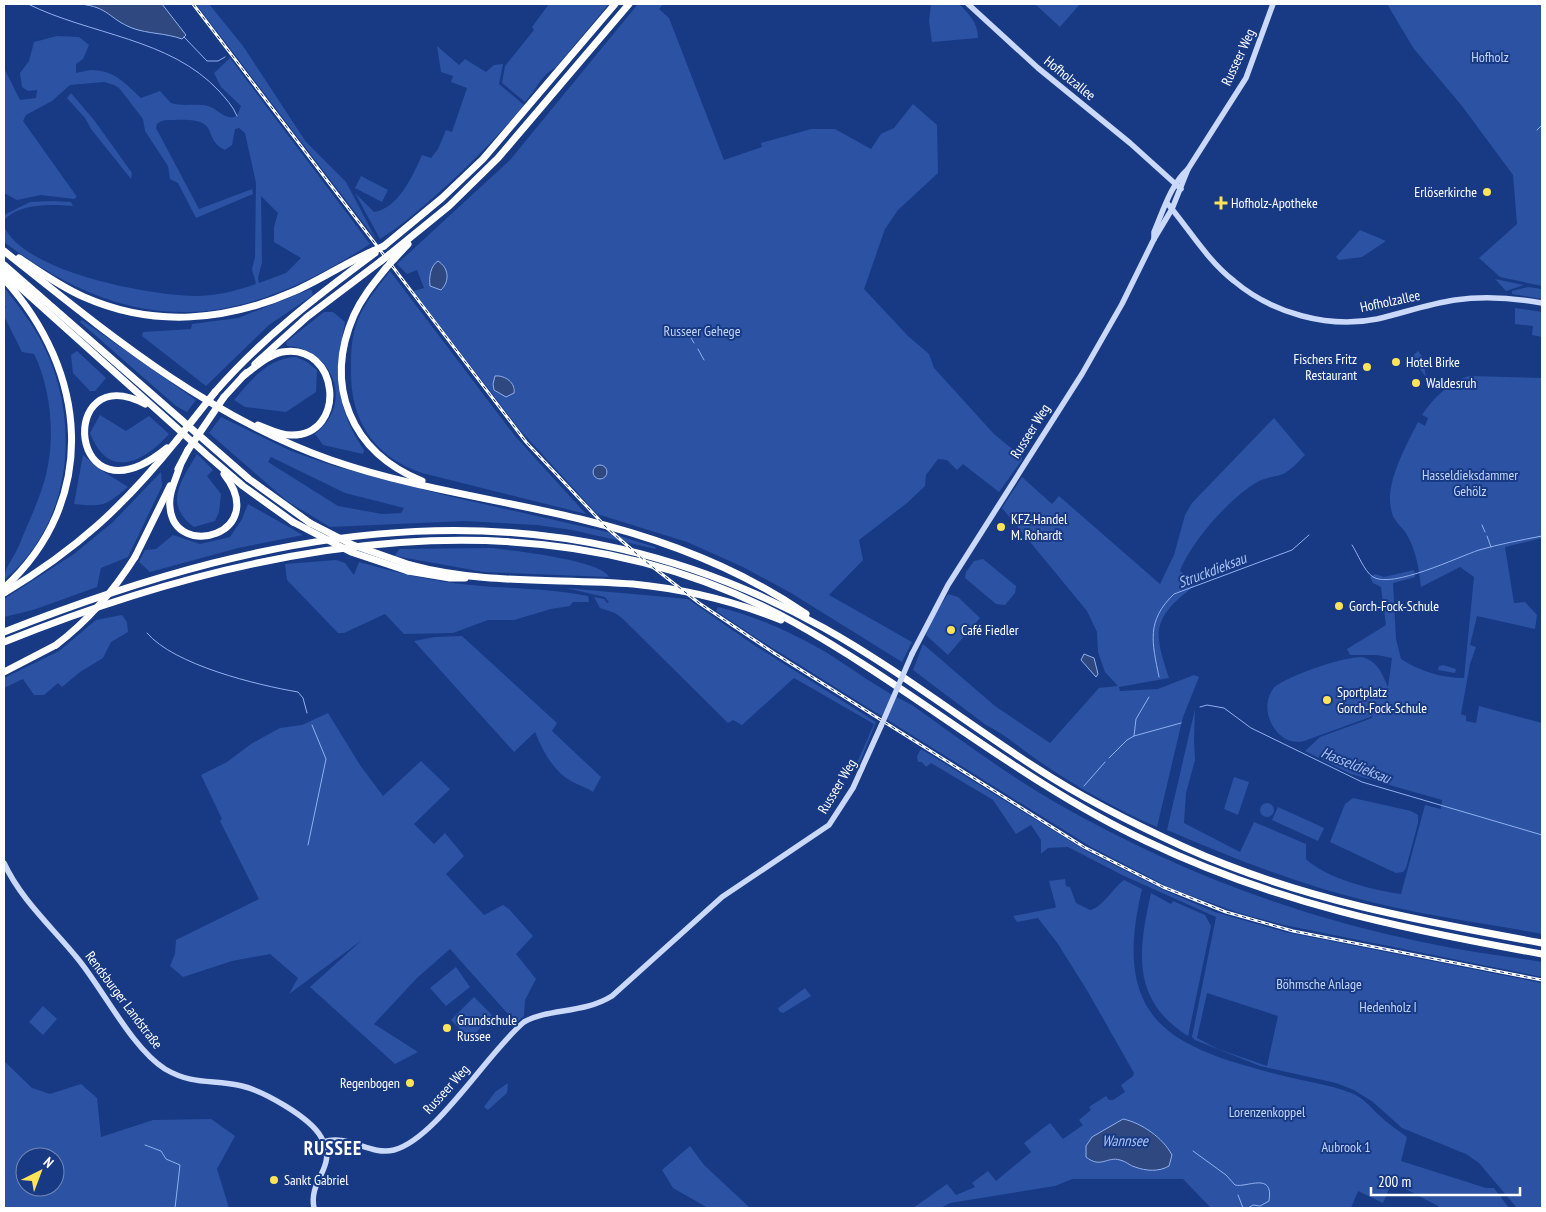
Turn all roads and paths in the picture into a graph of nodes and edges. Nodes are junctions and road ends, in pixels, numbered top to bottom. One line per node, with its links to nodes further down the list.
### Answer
1 (616, 4): 10 (highway, bridge)
2 (629, 4): 11 (highway)
3 (968, 4): 5 (street, Hofholzallee)
4 (1273, 4): 5 (street, Russeer Weg)
5 (1178, 186): 6 (street, Russeer Weg); 7 (street, Russeer Weg)
6 (1167, 203): 7 (street, Hofholzallee); 8 (street, Russeer Weg)
7 (1172, 209): 8 (street, Russeer Weg); 15 (street, Hofholzallee)
8 (1154, 239): 34 (street, Russeer Weg, bridge)
9 (4, 250): 10 (highway); 18 (highway)
10 (374, 252): 19 (highway, bridge)
11 (392, 257): 16 (highway, bridge); 22 (highway, bridge)
12 (4, 265): 23 (highway, bridge)
13 (4, 274): 17 (highway)
14 (4, 278): 24 (highway)
15 (1542, 303)
16 (243, 376): 18 (highway); 21 (highway, bridge)
17 (157, 411): 19 (highway); 20 (highway)
18 (223, 411): 22 (highway)
19 (177, 440): 25 (highway)
20 (207, 455): 21 (highway); 23 (highway, bridge)
21 (180, 466): 30 (highway, bridge)
22 (443, 490): 26 (highway)
23 (409, 568): 28 (highway)
24 (4, 588)
25 (4, 593)
26 (827, 630): 27 (highway); 32 (highway)
27 (4, 632)
28 (816, 636): 29 (highway); 33 (highway)
29 (4, 642)
30 (4, 672)
31 (4, 863): 34 (street, Rendsburger Landstraße)
32 (1542, 943)
33 (1542, 954)
34 (323, 1142): 35 (street)
35 (314, 1208)

